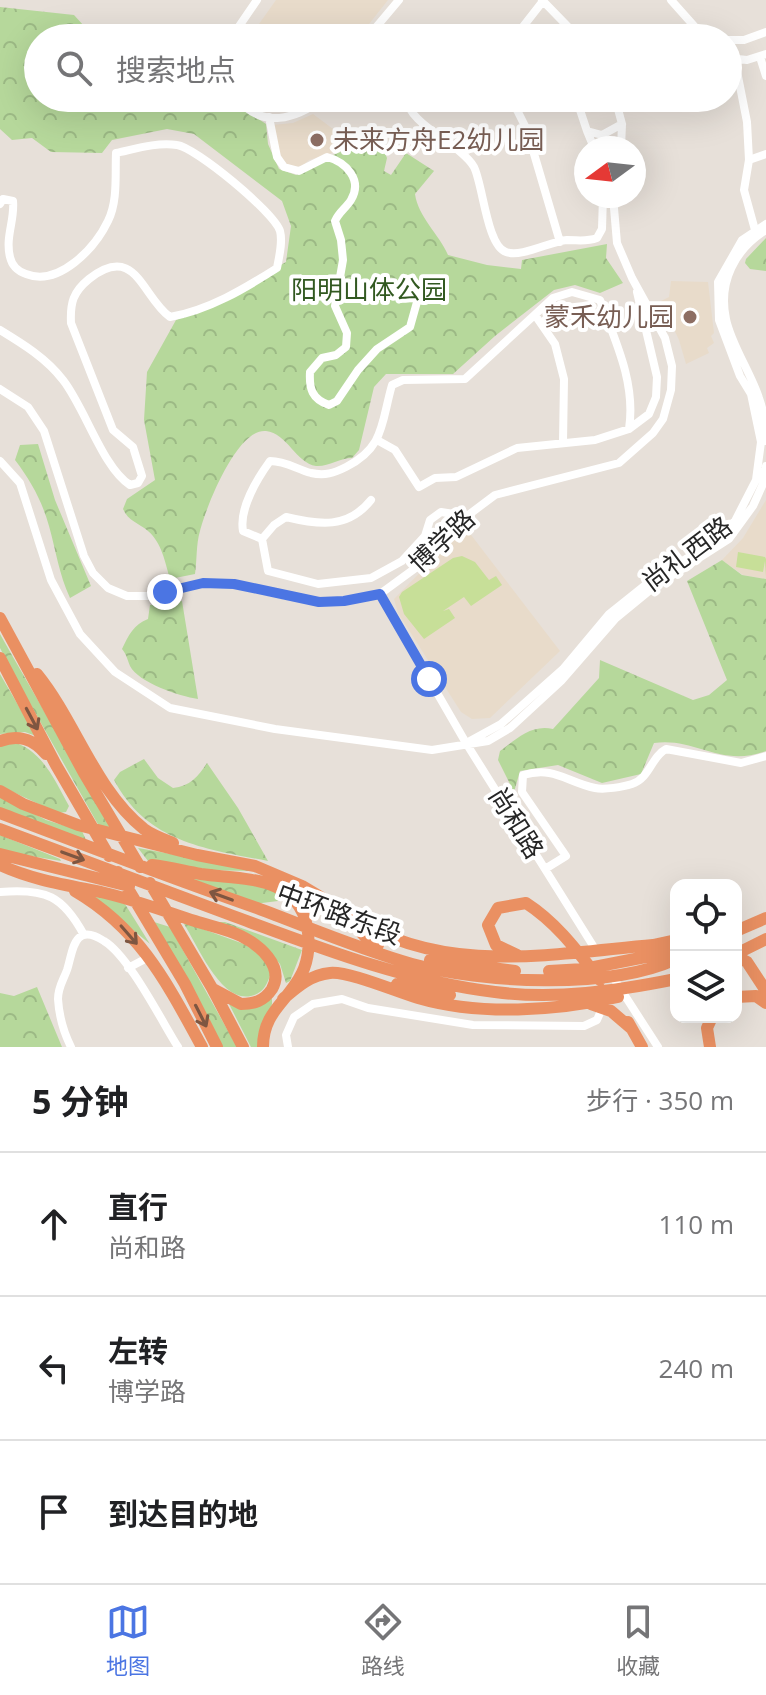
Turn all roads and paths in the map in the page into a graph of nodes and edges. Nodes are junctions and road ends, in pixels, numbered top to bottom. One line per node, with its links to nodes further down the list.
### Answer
1 (257, 0): 5 (street)
2 (399, 0): 6 (street)
3 (543, 0): 7 (street); 8 (street)
4 (671, 0): 9 (street)
5 (241, 24)
6 (379, 24)
7 (528, 24)
8 (566, 24)
9 (692, 24)
10 (766, 32): 11 (street)
11 (742, 40)
12 (763, 56): 13 (street); 14 (street)
13 (742, 59)
14 (766, 76)
15 (742, 101): 29 (street)
16 (254, 112): 22 (street)
17 (304, 112): 22 (street)
18 (411, 112): 36 (street)
19 (518, 112): 36 (street)
20 (581, 112): 24 (street)
21 (619, 112): 23 (street)
22 (269, 117): 38 (street)
23 (622, 124): 25 (street); 27 (street)
24 (587, 131): 25 (street); 26 (street)
25 (602, 135)
26 (589, 136)
27 (622, 136)
28 (766, 154): 29 (street)
29 (749, 160): 34 (street)
30 (0, 204): 40 (street)
31 (603, 208): 36 (street)
32 (616, 208): 37 (street, 博学路)
33 (766, 224): 34 (street, 尚礼西路)
34 (755, 230): 56 (street, 尚礼西路)
35 (766, 230): 44 (street)
36 (560, 242)
37 (635, 283): 42 (street); 49 (street, 博学路)
38 (437, 291)
39 (535, 315): 42 (street); 43 (street); 45 (street)
40 (0, 330)
41 (0, 389): 51 (street, 博学路)
42 (629, 429): 45 (street)
43 (377, 440): 45 (street); 50 (street)
44 (766, 441)
45 (563, 442)
46 (0, 461): 56 (street, 尚礼西路)
47 (766, 466): 56 (street, 尚礼西路)
48 (371, 500): 50 (street)
49 (467, 516): 50 (street); 51 (street, 博学路)
50 (262, 539)
51 (380, 594): 56 (street, 尚和路)
52 (0, 618): 53 (highway)
53 (16, 647): 63 (highway); 90 (highway)
54 (0, 658): 58 (highway, one-way to 58)
55 (0, 741): 58 (highway)
56 (466, 743): 66 (street, 尚和路)
57 (766, 756): 66 (street)
58 (56, 765): 102 (highway, one-way to 102)
59 (0, 791): 63 (highway)
60 (0, 813): 64 (highway, 中环路东段)
61 (0, 829): 70 (highway, 中环路东段, one-way to 70)
62 (0, 854): 70 (highway)
63 (197, 855): 69 (highway)
64 (126, 860): 86 (highway, 中环路东段, one-way to 64); 93 (highway)
65 (0, 865): 67 (highway)
66 (545, 869): 107 (street, 尚和路)
67 (68, 887): 80 (highway, one-way to 80); 90 (highway)
68 (0, 894): 73 (street)
69 (337, 907): 79 (highway); 84 (highway)
70 (230, 915): 76 (highway, 中环路东段)
71 (763, 919): 72 (highway)
72 (742, 927)
73 (82, 936): 83 (street); 99 (street)
74 (766, 939): 78 (highway)
75 (670, 941): 79 (highway)
76 (319, 947): 87 (highway, 中环路东段); 98 (highway)
77 (670, 952): 84 (highway)
78 (742, 952)
79 (521, 956): 98 (highway)
80 (149, 957): 83 (street); 101 (highway)
81 (742, 959): 91 (highway)
82 (670, 962): 86 (highway, 中环路东段)
83 (128, 968): 100 (street)
84 (510, 971): 86 (highway)
85 (766, 971): 89 (highway)
86 (574, 979)
87 (670, 981)
88 (670, 982): 94 (highway)
89 (766, 983)
90 (212, 988): 103 (highway)
91 (766, 991)
92 (742, 997): 95 (highway)
93 (283, 999): 94 (highway); 104 (highway)
94 (602, 1001): 105 (street)
95 (766, 1004)
96 (703, 1023): 108 (highway)
97 (709, 1023): 108 (highway)
98 (632, 1029): 106 (highway)
99 (71, 1047)
100 (178, 1047)
101 (202, 1047)
102 (217, 1047)
103 (243, 1047)
104 (263, 1047)
105 (288, 1047)
106 (642, 1047)
107 (658, 1047)
108 (708, 1047)

